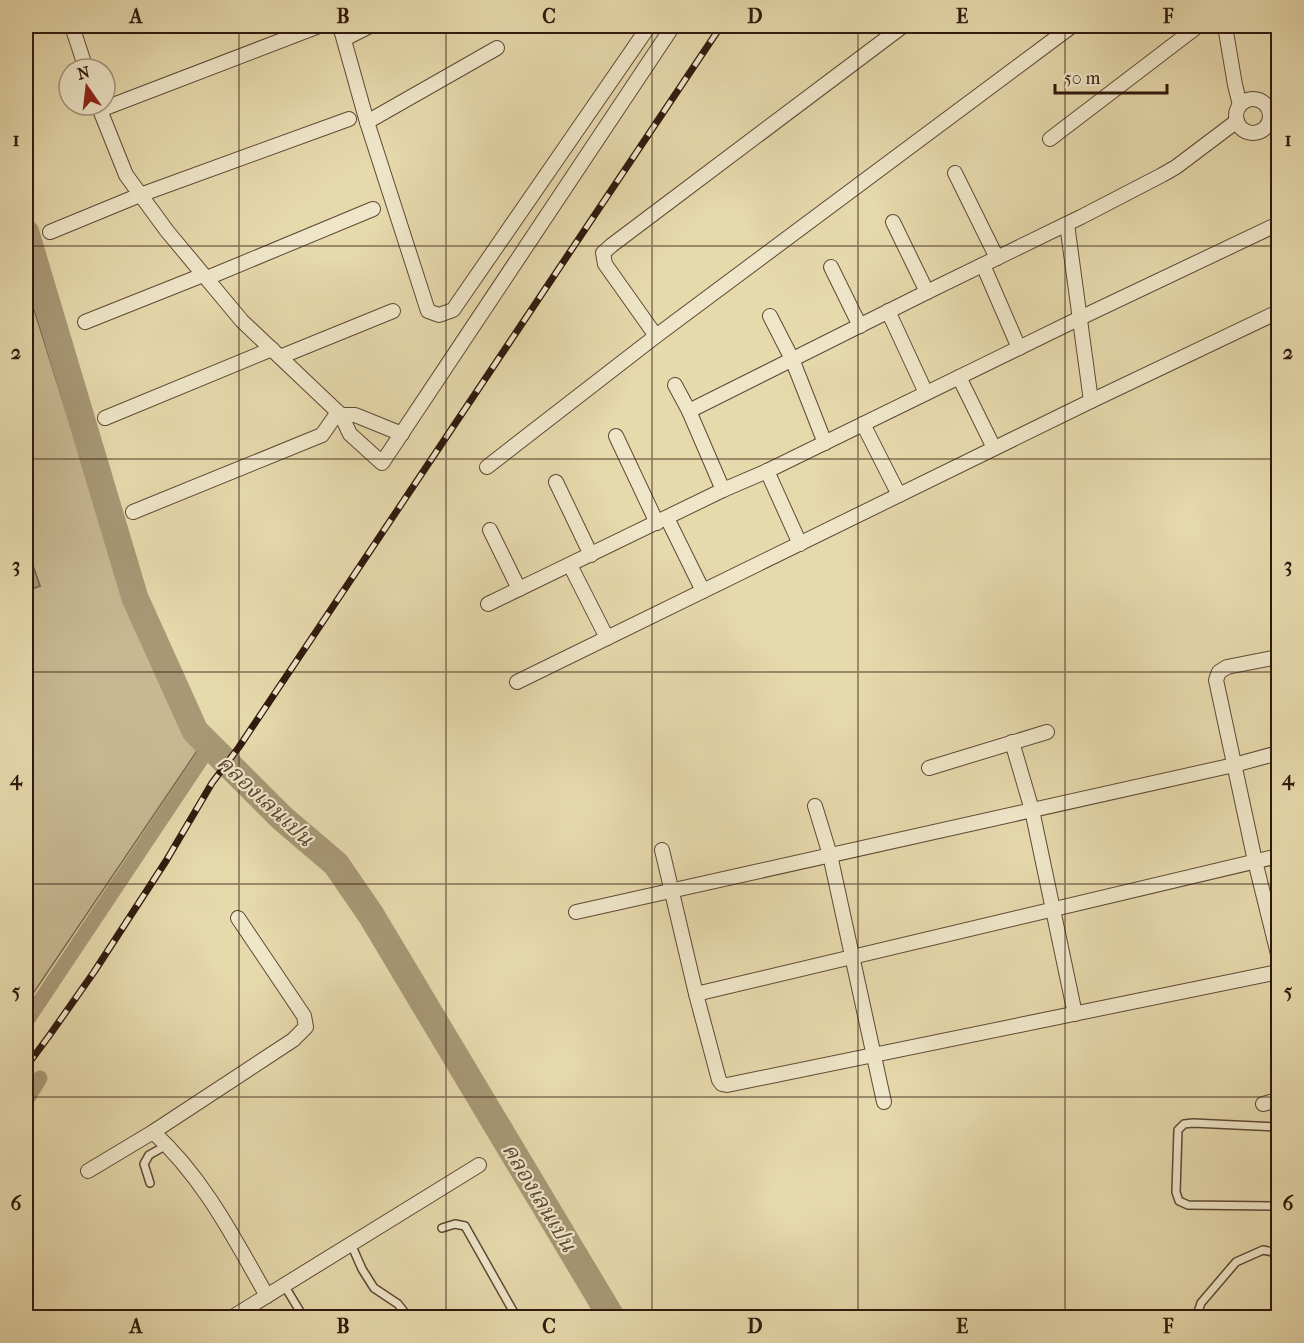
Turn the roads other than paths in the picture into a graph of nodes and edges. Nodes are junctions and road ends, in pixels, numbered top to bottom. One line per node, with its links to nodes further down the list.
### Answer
1 (72, 26): 13 (street)
2 (319, 26): 14 (street)
3 (370, 26): 11 (street)
4 (650, 26): 19 (street)
5 (673, 26): 53 (street)
6 (903, 26): 41 (street)
7 (1072, 26): 10 (street)
8 (1198, 26): 21 (street)
9 (1225, 26): 15 (street)
10 (1055, 30): 41 (street)
11 (342, 32): 19 (street)
12 (497, 48): 19 (street)
13 (82, 57)
14 (117, 101)
15 (1240, 105): 16 (street); 20 (street)
16 (1274, 112): 20 (street)
17 (103, 117): 23 (street)
18 (349, 119): 23 (street)
19 (367, 122)
20 (1237, 122): 26 (street)
21 (1050, 139)
22 (955, 173): 29 (street)
23 (140, 195): 28 (street); 32 (street)
24 (373, 209): 32 (street)
25 (893, 222): 33 (street)
26 (1067, 224): 29 (street); 38 (street)
27 (1278, 224): 38 (street)
28 (50, 232)
29 (997, 258): 30 (street)
30 (982, 265): 33 (street); 42 (street)
31 (831, 267): 40 (street)
32 (205, 277): 39 (street); 43 (street)
33 (927, 292): 35 (street)
34 (393, 311): 43 (street)
35 (888, 311): 40 (street); 47 (street)
36 (1278, 312): 48 (street)
37 (770, 316): 44 (street)
38 (1080, 318): 42 (street); 48 (street)
39 (85, 322)
40 (860, 326): 44 (street)
41 (656, 336): 57 (street)
42 (1019, 348): 45 (street)
43 (276, 353): 50 (street); 51 (street)
44 (792, 359): 49 (street); 55 (street)
45 (959, 377): 47 (street); 56 (street)
46 (675, 385): 49 (street)
47 (926, 393): 52 (street)
48 (1091, 401): 56 (street)
49 (689, 411): 60 (street)
50 (339, 414): 53 (street); 53 (street); 62 (street)
51 (105, 418)
52 (863, 424): 55 (street); 61 (street)
53 (402, 434)
54 (616, 436): 63 (street)
55 (825, 443): 58 (street)
56 (994, 448): 61 (street)
57 (487, 467)
58 (767, 471): 60 (street); 65 (street)
59 (556, 482): 66 (street)
60 (723, 490): 63 (street)
61 (899, 495): 65 (street)
62 (133, 512)
63 (662, 520): 66 (street); 69 (street)
64 (490, 530): 68 (street)
65 (800, 544): 69 (street)
66 (591, 555): 67 (street)
67 (570, 565): 68 (street); 71 (street)
68 (519, 590): 70 (street)
69 (703, 591): 71 (street)
70 (488, 604)
71 (607, 638): 73 (street)
72 (1278, 657): 77 (street)
73 (517, 682)
74 (1047, 732): 75 (street)
75 (1012, 742): 78 (street); 80 (street)
76 (1278, 753): 77 (street)
77 (1234, 765): 80 (street); 84 (street)
78 (929, 768)
79 (815, 806): 82 (street)
80 (1032, 810): 82 (street); 86 (street)
81 (662, 850): 85 (street)
82 (830, 855): 85 (street); 90 (street)
83 (1278, 856): 84 (street)
84 (1255, 861): 86 (street); 89 (street)
85 (672, 891): 87 (street); 92 (street)
86 (1054, 909): 90 (street); 93 (street)
87 (576, 912)
88 (238, 918): 99 (street)
89 (1278, 954)
90 (853, 957): 92 (street); 94 (street)
91 (1278, 972): 93 (street)
92 (696, 994): 94 (street)
93 (1075, 1014): 94 (street)
94 (874, 1055): 96 (street)
95 (1278, 1100): 97 (street)
96 (884, 1102)
97 (1263, 1104)
98 (1278, 1127): 104 (lane)
99 (153, 1132): 100 (street); 102 (street)
100 (167, 1145): 103 (lane); 109 (street)
101 (479, 1165): 106 (street)
102 (88, 1170)
103 (150, 1183)
104 (1278, 1206)
105 (442, 1228): 113 (lane)
106 (351, 1244): 108 (street); 112 (lane)
107 (1278, 1253): 114 (lane)
108 (284, 1285): 109 (street); 111 (lane)
109 (267, 1296): 110 (street)
110 (231, 1317)
111 (304, 1317)
112 (409, 1317)
113 (517, 1317)
114 (1196, 1317)

